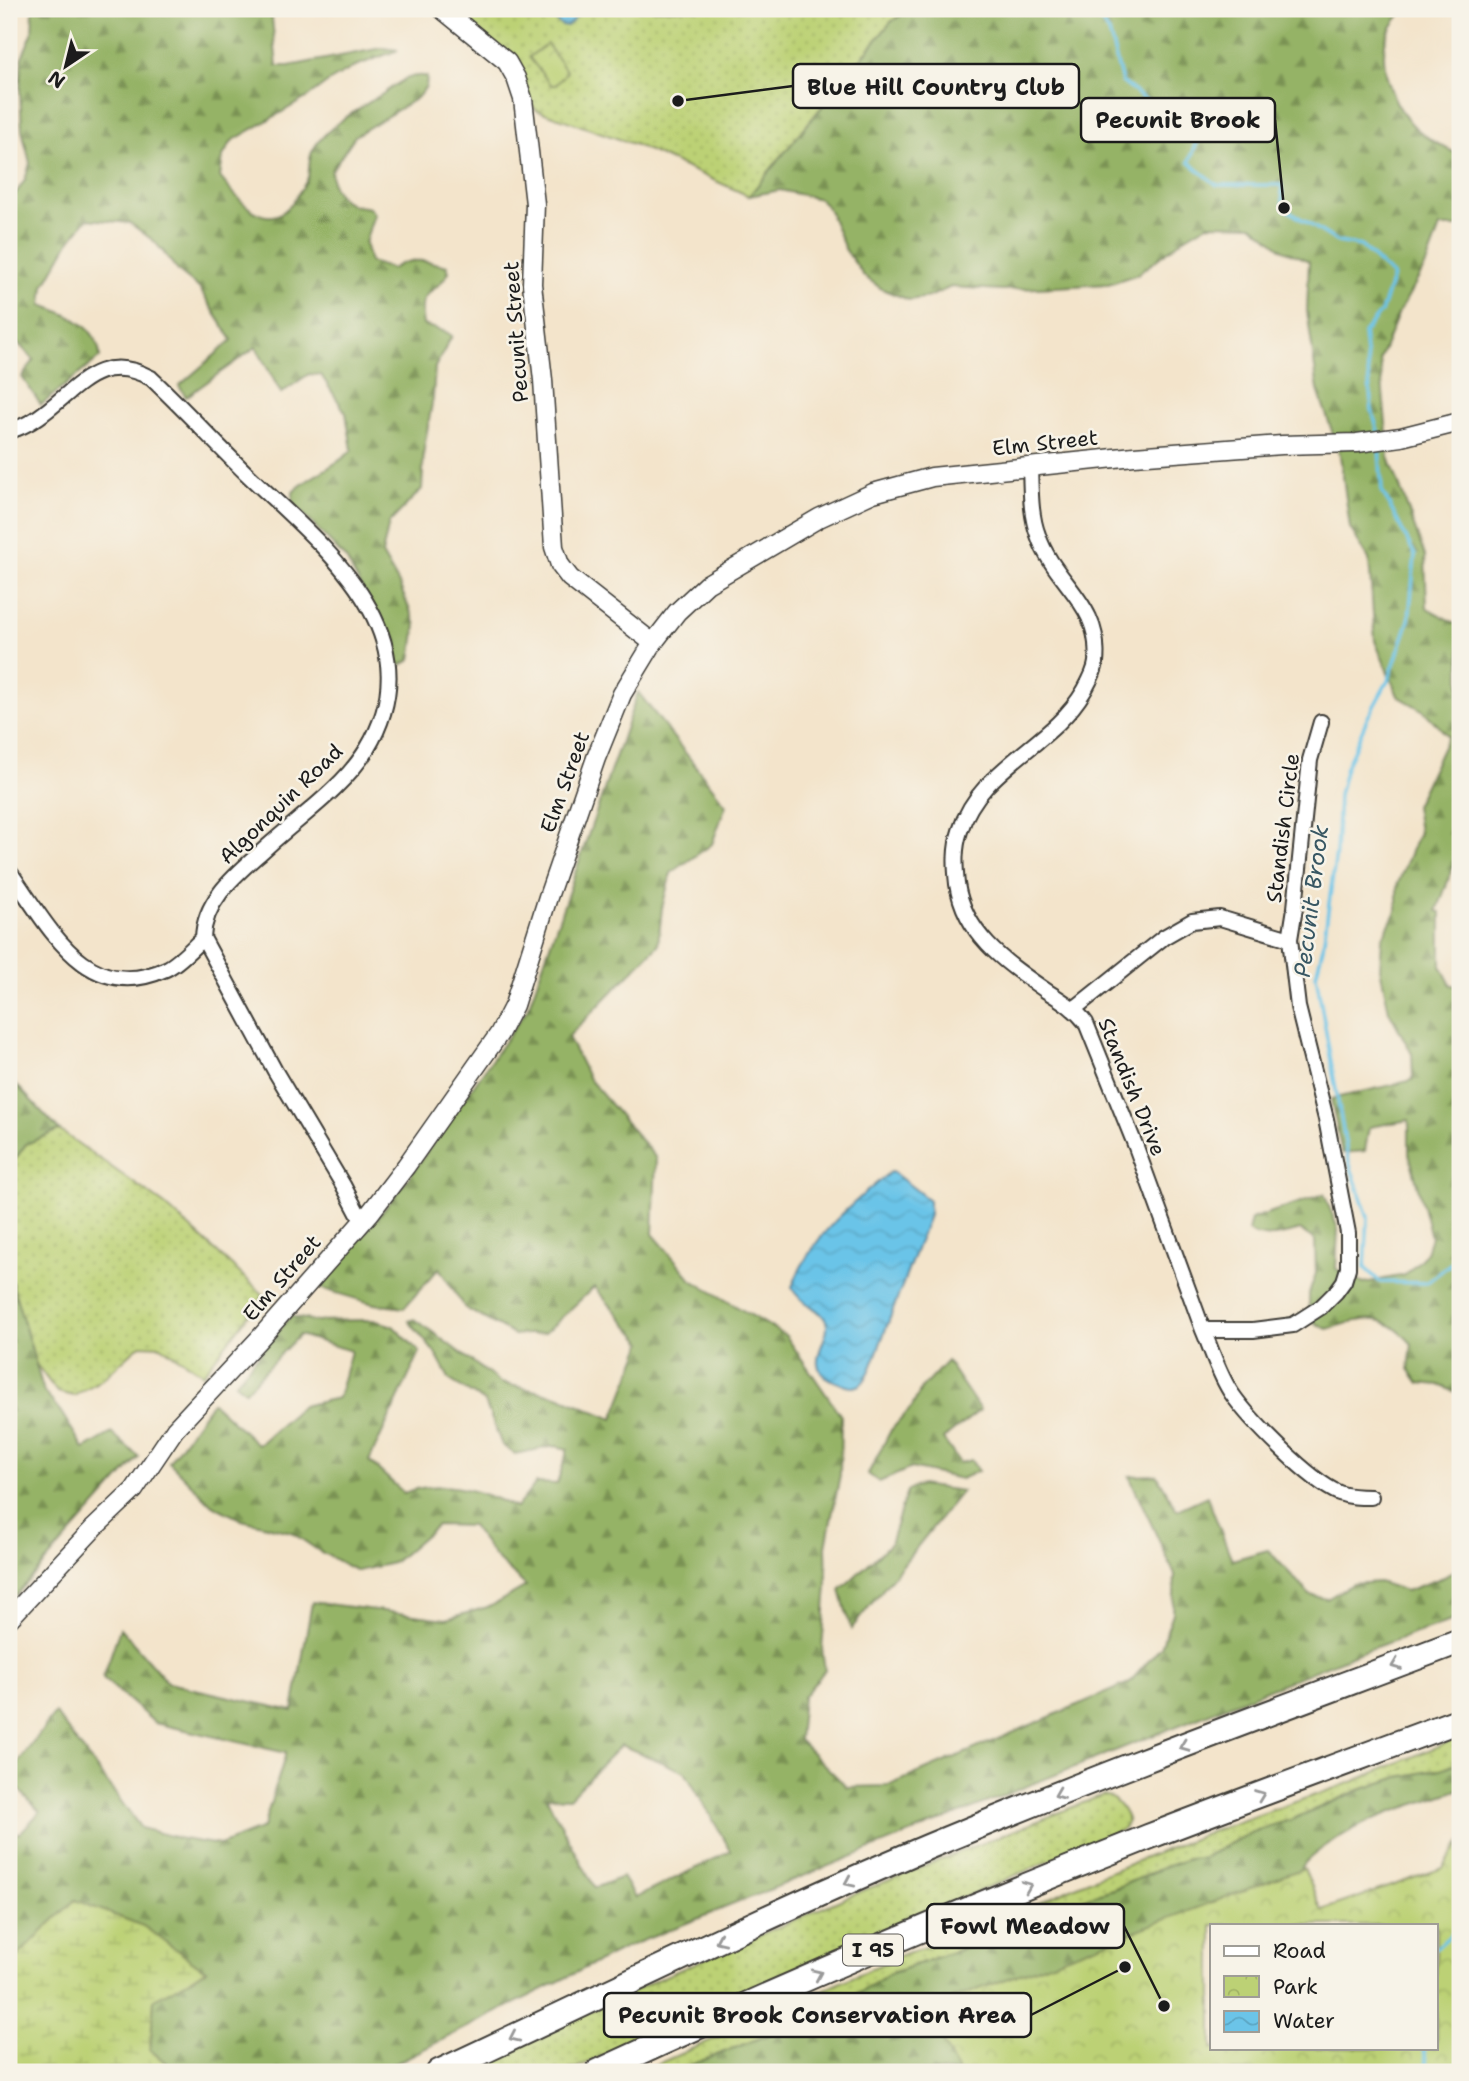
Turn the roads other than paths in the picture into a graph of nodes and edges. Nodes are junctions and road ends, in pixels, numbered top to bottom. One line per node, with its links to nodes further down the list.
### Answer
1 (442, 9): 5 (street, Pecunit Street)
2 (1460, 422): 4 (street, Elm Street)
3 (9, 431): 8 (street, Algonquin Road)
4 (1030, 467): 5 (street, Elm Street); 10 (street, Standish Drive)
5 (653, 643): 11 (street, Elm Street)
6 (1321, 722): 9 (street, Standish Circle)
7 (9, 872): 8 (street)
8 (203, 938): 11 (street)
9 (1290, 939): 10 (street); 12 (street)
10 (1074, 1009): 12 (street, Standish Drive)
11 (362, 1221): 14 (street, Elm Street)
12 (1203, 1330): 13 (street, Standish Drive)
13 (1371, 1497)
14 (9, 1619)
15 (1460, 1641): 17 (highway, one-way to 17)
16 (1460, 1720): 18 (highway, I 95, one-way to 16)
17 (439, 2072)
18 (598, 2072)

